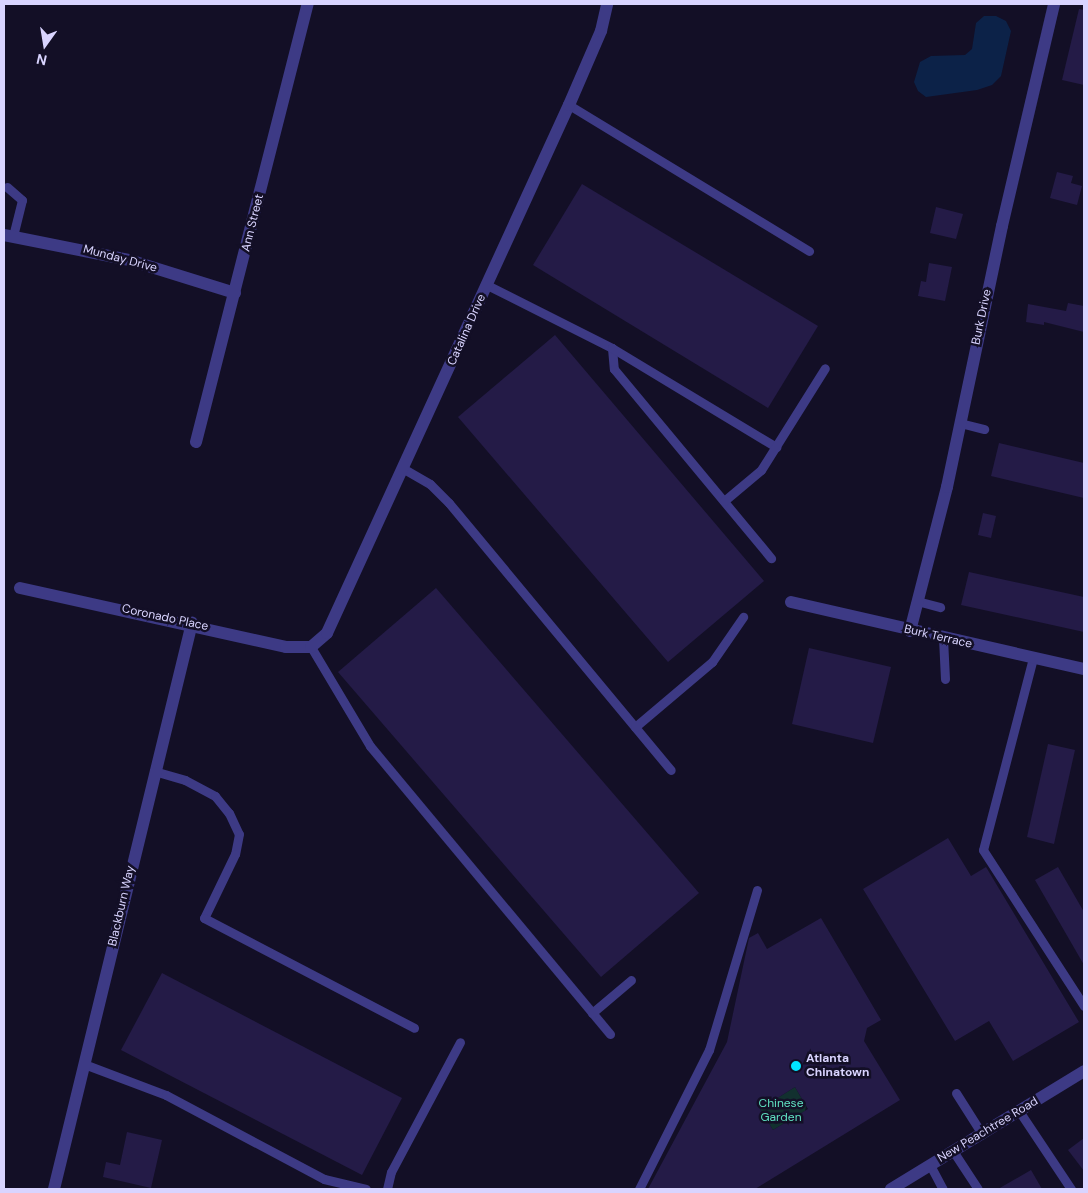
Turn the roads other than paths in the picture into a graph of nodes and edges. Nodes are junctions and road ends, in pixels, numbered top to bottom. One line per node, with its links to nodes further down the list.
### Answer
1 (308, 4): 9 (street, Ann Street)
2 (607, 4): 4 (street, Catalina Drive)
3 (1054, 4): 12 (street, Burk Drive)
4 (569, 105): 7 (lane); 8 (street, Catalina Drive)
5 (7, 187): 6 (lane)
6 (8, 235): 9 (street, Munday Drive)
7 (809, 251)
8 (487, 286): 10 (lane); 16 (street, Catalina Drive)
9 (235, 293): 14 (street, Ann Street)
10 (612, 348): 15 (lane); 17 (lane)
11 (825, 368): 15 (lane)
12 (960, 423): 13 (lane); 20 (street, Burk Drive)
13 (984, 429)
14 (196, 442)
15 (776, 447): 17 (lane)
16 (404, 469): 27 (street, Catalina Drive); 31 (lane)
17 (724, 501): 18 (lane)
18 (771, 558)
19 (20, 588): 24 (street, Coronado Place)
20 (917, 601): 22 (lane); 25 (street, Burk Drive)
21 (791, 602): 25 (street, Burk Terrace)
22 (940, 607)
23 (743, 618): 31 (lane)
24 (192, 623): 27 (street, Coronado Place); 33 (street, Blackburn Way)
25 (910, 631): 26 (street, Burk Terrace)
26 (943, 638): 28 (street, Burk Terrace); 30 (lane)
27 (311, 647): 37 (lane)
28 (1033, 658): 29 (street, Burk Terrace); 36 (lane)
29 (1084, 669)
30 (945, 679)
31 (635, 727): 32 (lane)
32 (671, 770)
33 (154, 771): 38 (lane); 41 (street, Blackburn Way)
34 (757, 890): 51 (lane)
35 (631, 980): 37 (lane)
36 (1084, 1006)
37 (592, 1013): 39 (lane)
38 (414, 1028)
39 (610, 1034)
40 (460, 1042): 50 (lane)
41 (84, 1064): 48 (street, Blackburn Way); 49 (lane)
42 (1084, 1071): 44 (street, New Peachtree Road)
43 (956, 1093): 45 (lane)
44 (1019, 1111): 45 (street, New Peachtree Road); 55 (lane)
45 (982, 1134): 46 (street, New Peachtree Road)
46 (953, 1151): 47 (street, New Peachtree Road); 54 (lane)
47 (930, 1165): 52 (street, New Peachtree Road); 53 (lane)
48 (54, 1189)
49 (366, 1189)
50 (387, 1189)
51 (640, 1189)
52 (891, 1189)
53 (943, 1189)
54 (978, 1189)
55 (1071, 1189)

